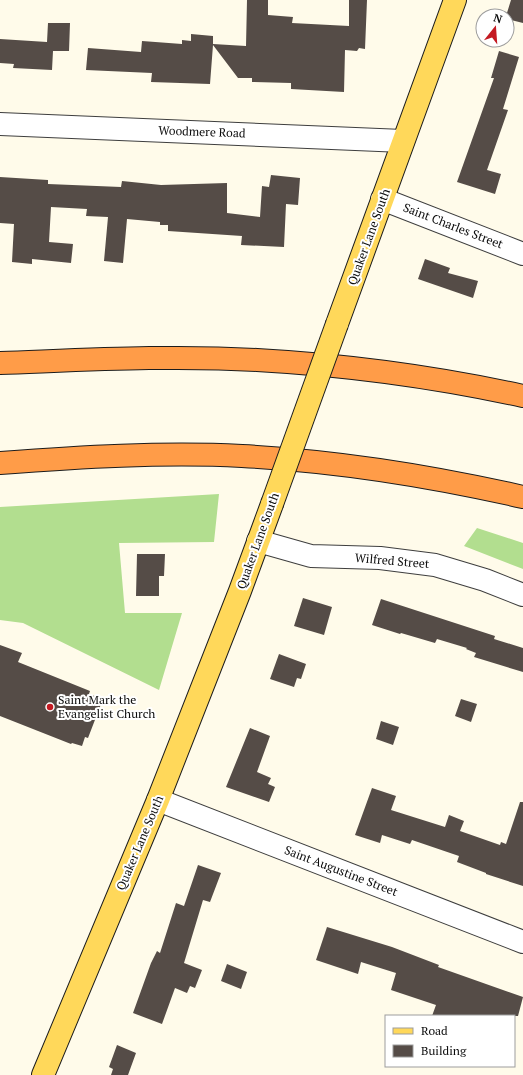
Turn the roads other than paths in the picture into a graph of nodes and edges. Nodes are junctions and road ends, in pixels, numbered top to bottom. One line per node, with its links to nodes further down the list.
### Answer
1 (455, 0): 3 (main road, Quaker Lane South)
2 (0, 124): 3 (street, Woodmere Road)
3 (403, 141): 4 (main road, Quaker Lane South)
4 (382, 199): 5 (street, Saint Charles Street); 10 (main road, Quaker Lane South, bridge)
5 (523, 254)
6 (0, 363): 7 (highway)
7 (523, 396)
8 (0, 463): 9 (highway)
9 (523, 497)
10 (258, 541): 11 (street, Wilfred Street); 12 (main road, Quaker Lane South)
11 (523, 595)
12 (158, 800): 13 (street, Saint Augustine Street); 14 (main road, Quaker Lane South)
13 (523, 942)
14 (43, 1075)

